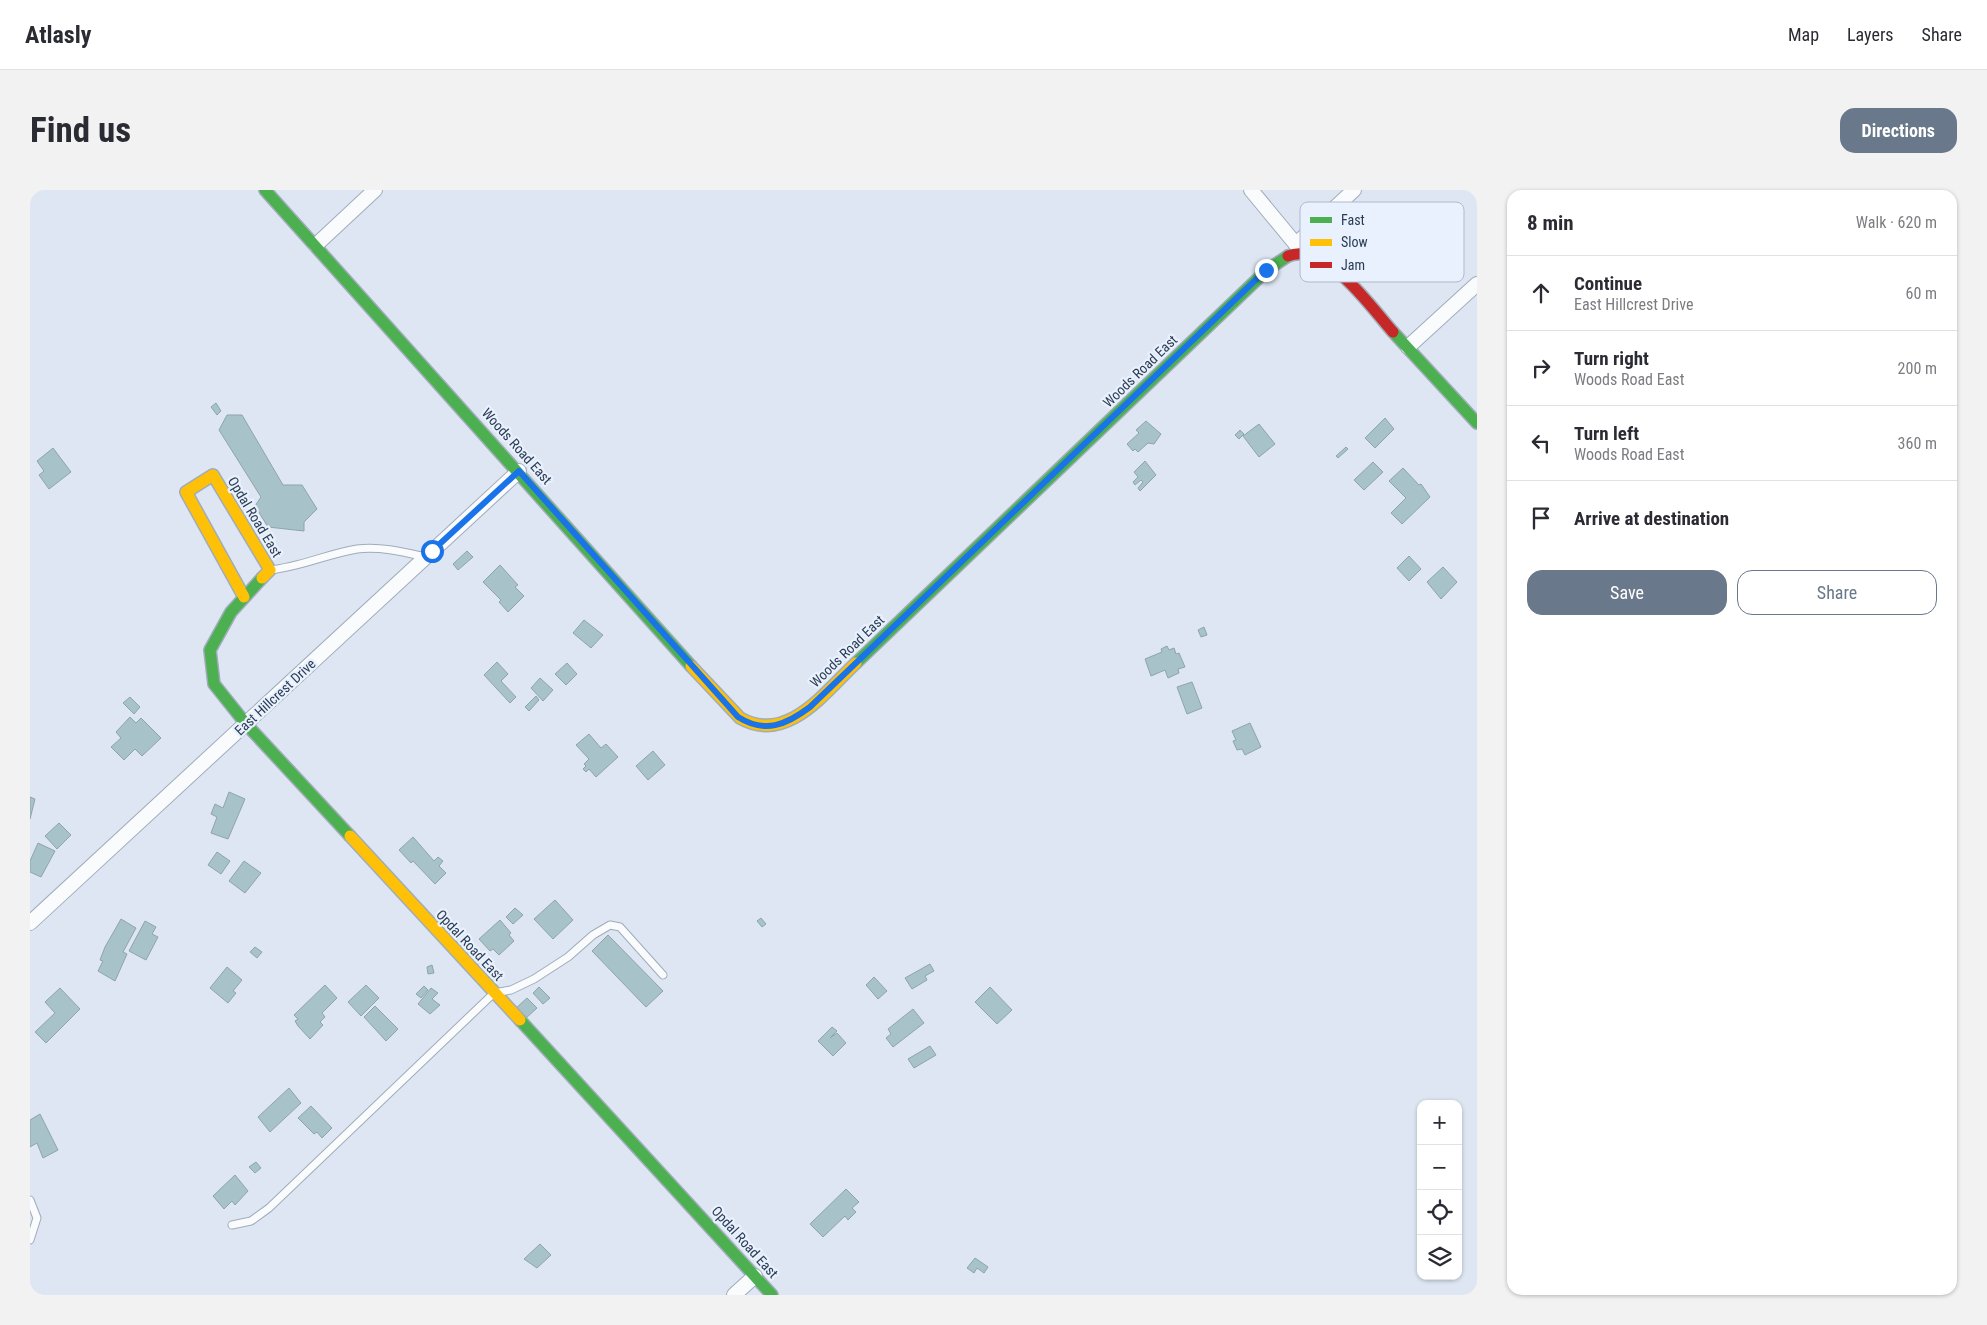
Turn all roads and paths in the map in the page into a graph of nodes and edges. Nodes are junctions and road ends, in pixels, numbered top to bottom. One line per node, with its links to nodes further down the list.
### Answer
1 (264, 190): 6 (main road, Woods Road East)
2 (375, 190): 6 (street)
3 (1251, 190): 7 (street)
4 (1354, 190): 5 (street)
5 (1343, 202)
6 (316, 246): 12 (main road, Woods Road East)
7 (1300, 248): 12 (main road, Woods Road East)
8 (1348, 282): 10 (main road)
9 (1477, 284): 10 (street)
10 (1408, 347): 11 (main road)
11 (1477, 423)
12 (519, 471): 13 (street, East Hillcrest Drive)
13 (426, 557): 14 (lane); 16 (street, East Hillcrest Drive)
14 (270, 570): 15 (main road, Opdal Road East); 15 (main road, Opdal Road East)
15 (244, 597): 16 (main road, Opdal Road East)
16 (246, 724): 17 (street, East Hillcrest Drive); 19 (main road, Opdal Road East)
17 (30, 923)
18 (664, 975): 19 (lane)
19 (494, 993): 21 (lane); 23 (main road, Opdal Road East)
20 (30, 1200): 22 (lane)
21 (232, 1225)
22 (30, 1240)
23 (755, 1276): 24 (street); 25 (main road, Opdal Road East)
24 (734, 1295)
25 (772, 1295)

